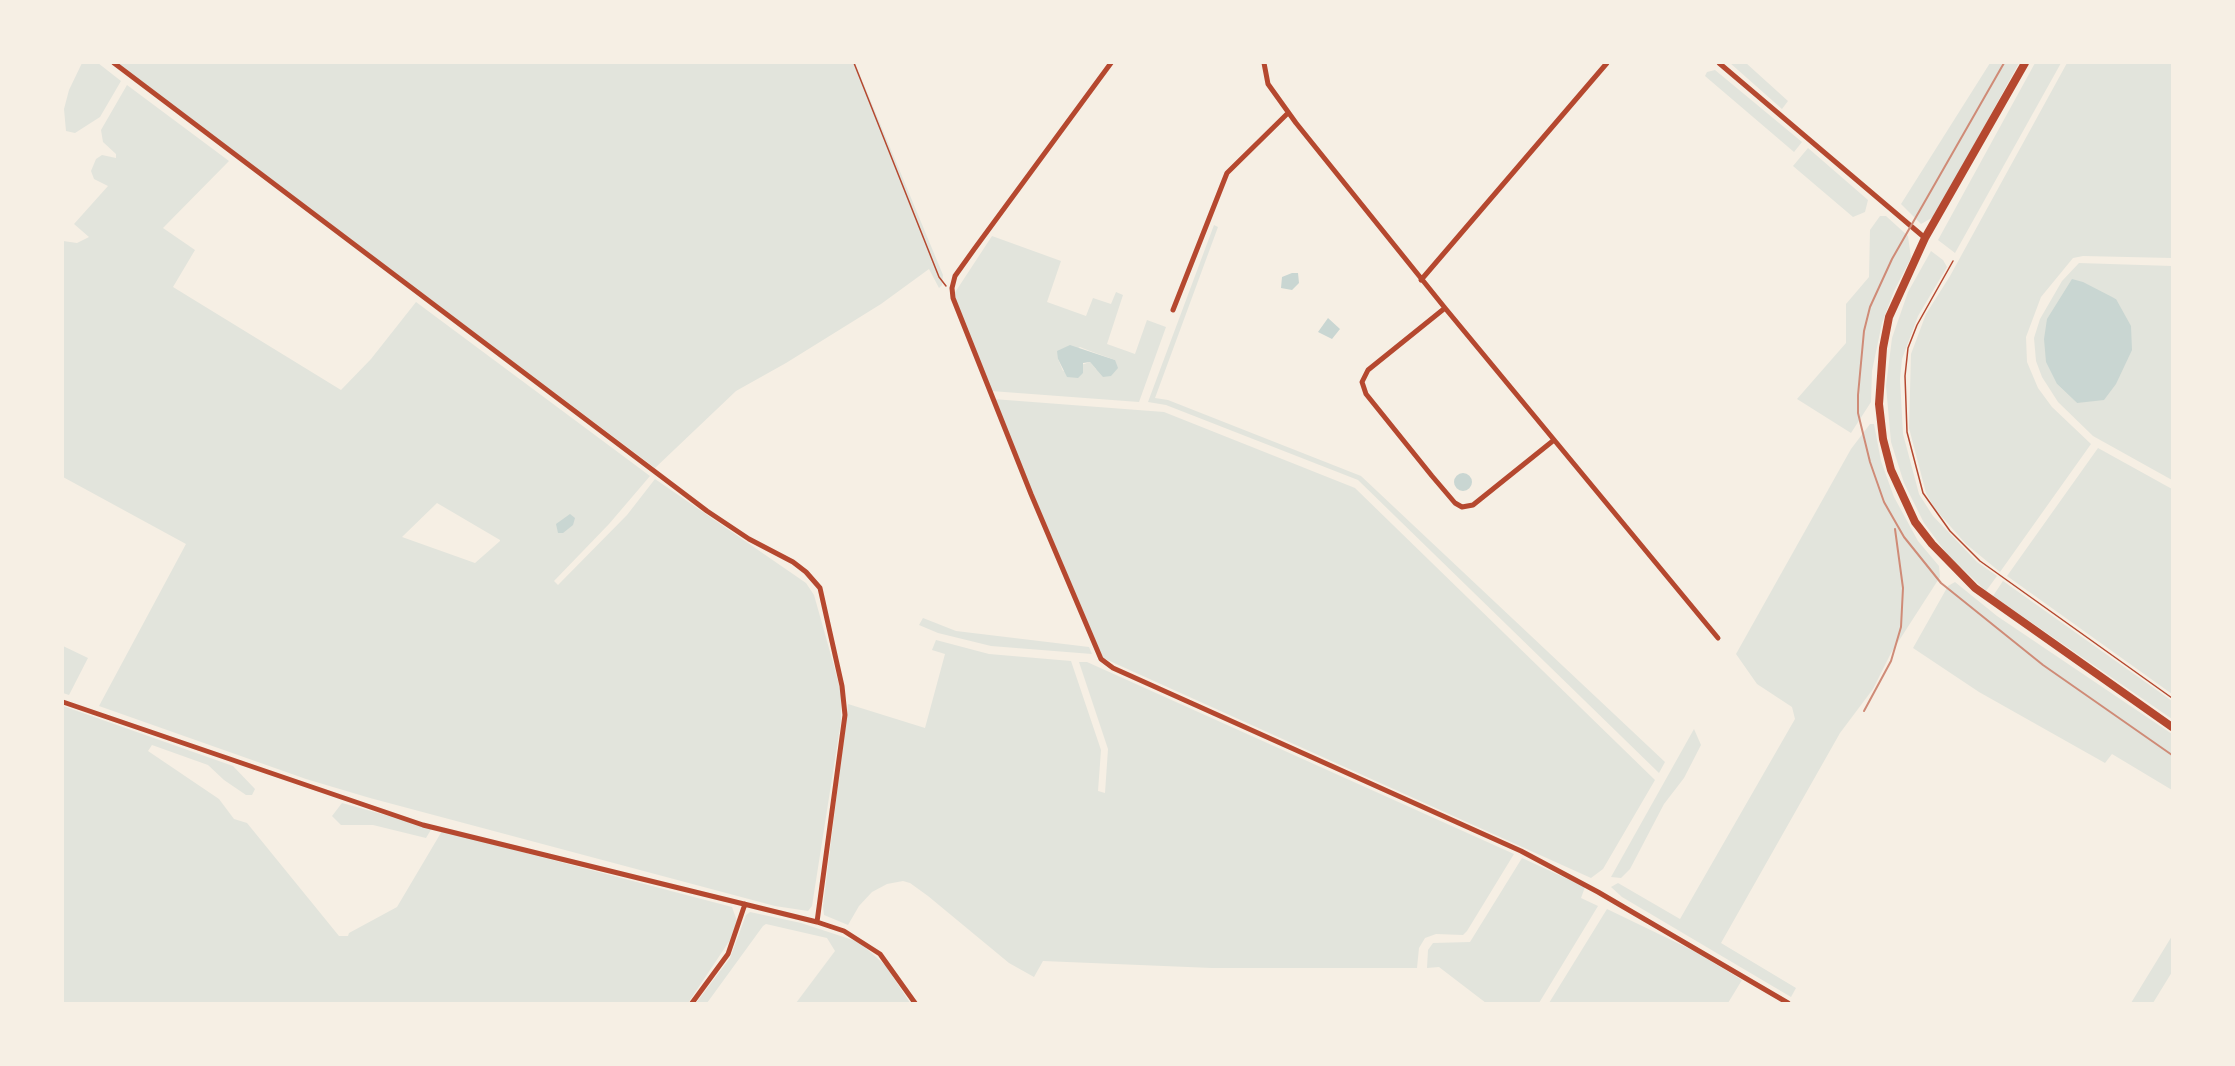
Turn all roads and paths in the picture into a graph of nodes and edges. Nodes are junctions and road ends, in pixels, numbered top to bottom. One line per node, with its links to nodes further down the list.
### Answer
1 (114, 63): 21 (street)
2 (854, 63): 12 (path)
3 (1111, 63): 12 (street)
4 (1264, 63): 8 (street)
5 (1607, 63): 11 (street)
6 (1719, 63): 9 (street)
7 (2025, 63): 9 (main road)
8 (1288, 112): 11 (street); 14 (street)
9 (1925, 238): 19 (main road)
10 (1953, 261): 17 (path)
11 (1421, 280): 13 (street)
12 (952, 288): 24 (street)
13 (1445, 308): 15 (street); 15 (street)
14 (1173, 310)
15 (1554, 440): 16 (street)
16 (1718, 638)
17 (2172, 698)
18 (63, 702): 20 (street)
19 (2172, 727)
20 (745, 904): 21 (street); 22 (street)
21 (817, 922): 23 (street)
22 (692, 1003)
23 (915, 1003)
24 (1788, 1003)

